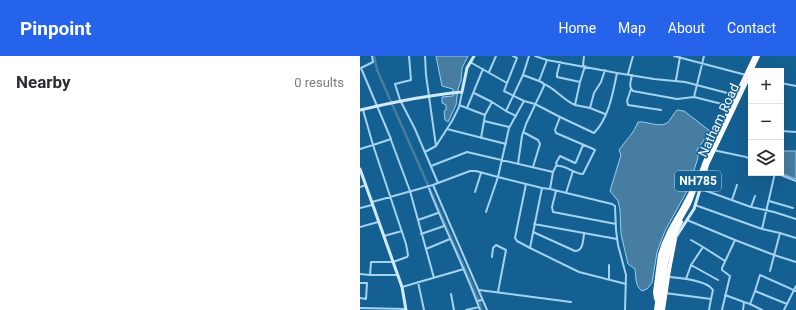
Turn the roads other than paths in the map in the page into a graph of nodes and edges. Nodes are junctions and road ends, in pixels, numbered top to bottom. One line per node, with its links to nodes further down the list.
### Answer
1 (372, 56): 56 (street)
2 (409, 56): 51 (street)
3 (425, 56): 47 (street)
4 (474, 56): 19 (main road)
5 (496, 56): 26 (street)
6 (513, 56): 38 (street)
7 (530, 56): 31 (street)
8 (535, 56): 17 (street)
9 (553, 56): 18 (street)
10 (584, 56): 22 (street)
11 (633, 56): 28 (street)
12 (674, 56): 16 (street)
13 (704, 56): 21 (street)
14 (754, 56): 29 (main road, Natham Road); 179 (highway, NH785, bridge)
15 (759, 56): 23 (highway, NH785, bridge)
16 (680, 57): 21 (street); 35 (street)
17 (547, 60): 18 (street); 36 (street)
18 (552, 61): 20 (street)
19 (470, 62): 24 (street); 44 (main road)
20 (560, 62): 22 (street); 37 (street)
21 (702, 63): 29 (street); 41 (street)
22 (584, 66): 25 (street); 37 (street)
23 (753, 68)
24 (483, 69): 26 (street); 45 (street)
25 (605, 70): 27 (street); 59 (street)
26 (488, 72): 38 (street)
27 (617, 73): 28 (street); 63 (street)
28 (628, 74): 32 (street)
29 (745, 74): 30 (street); 46 (main road, Natham Road)
30 (748, 74)
31 (523, 75): 36 (street); 48 (street)
32 (632, 75): 35 (street); 43 (street)
33 (748, 79): 81 (main road, Natham Road)
34 (748, 79): 193 (highway, NH785, bridge)
35 (676, 80): 41 (street)
36 (539, 82): 39 (street)
37 (580, 82): 55 (street)
38 (507, 83): 48 (street)
39 (544, 84): 53 (street); 55 (street)
40 (784, 84): 42 (street)
41 (697, 85): 46 (street); 49 (street)
42 (796, 86)
43 (631, 89): 49 (street); 61 (street)
44 (458, 92): 47 (main road); 54 (street)
45 (473, 93): 52 (street); 58 (street)
46 (735, 95): 57 (main road, Natham Road)
47 (430, 96): 51 (main road); 78 (street)
48 (513, 96): 50 (street); 62 (street)
49 (694, 97): 57 (street)
50 (524, 100): 53 (street); 65 (street)
51 (399, 101): 56 (main road); 82 (street)
52 (492, 102): 62 (street); 64 (street)
53 (535, 104): 66 (street); 71 (street)
54 (459, 105): 58 (street); 69 (street)
55 (575, 105): 59 (street)
56 (377, 106): 60 (main road); 74 (street)
57 (730, 106): 80 (main road, Natham Road)
58 (467, 108): 64 (street)
59 (590, 108): 63 (street)
60 (361, 110): 76 (street)
61 (661, 110)
62 (506, 111): 65 (street)
63 (605, 114): 66 (street)
64 (485, 115): 67 (street)
65 (516, 117): 68 (street)
66 (560, 117): 77 (street)
67 (484, 121): 68 (street); 73 (street)
68 (510, 127): 75 (street)
69 (447, 129): 73 (street); 78 (street)
70 (784, 131): 72 (street)
71 (523, 132): 85 (street); 88 (street)
72 (796, 132)
73 (481, 138): 75 (street)
74 (391, 139): 76 (street); 107 (street)
75 (506, 144): 84 (street)
76 (373, 145): 79 (street); 111 (street)
77 (583, 145): 86 (street); 90 (street)
78 (436, 146): 82 (street)
79 (360, 149)
80 (709, 150): 81 (street); 105 (main road, Natham Road)
81 (714, 151): 83 (street); 106 (main road, Natham Road)
82 (425, 152): 87 (street)
83 (748, 158)
84 (502, 160): 85 (street); 87 (street); 95 (street)
85 (518, 164): 88 (street)
86 (556, 165): 90 (street); 92 (street)
87 (431, 166): 97 (street)
88 (533, 167): 92 (street)
89 (360, 169): 100 (main road)
90 (573, 171): 110 (street)
91 (481, 172): 95 (street); 97 (street); 109 (street)
92 (553, 172): 104 (street)
93 (774, 176): 114 (street)
94 (783, 176): 96 (street)
95 (498, 177): 98 (street); 121 (street)
96 (796, 181)
97 (438, 184): 101 (street)
98 (526, 184): 103 (street); 145 (street)
99 (737, 185): 113 (street)
100 (366, 186): 102 (street); 115 (main road)
101 (430, 186): 107 (street); 122 (street); 169 (street)
102 (360, 187)
103 (542, 188): 104 (street); 127 (street)
104 (550, 189): 108 (street)
105 (693, 189): 179 (highway, bridge); 192 (main road, Natham Road)
106 (700, 189): 113 (street); 116 (main road, Natham Road)
107 (410, 191): 111 (street); 125 (street)
108 (556, 191): 110 (street); 128 (street)
109 (475, 192)
110 (566, 193): 128 (street)
111 (390, 196): 115 (street); 132 (street)
112 (754, 196): 117 (street)
113 (732, 200): 117 (street)
114 (769, 201): 119 (street); 120 (street)
115 (372, 203): 118 (street); 126 (main road)
116 (695, 205): 123 (main road, Natham Road); 131 (street)
117 (752, 207): 120 (street)
118 (360, 208)
119 (793, 208)
120 (766, 210): 124 (street); 131 (street)
121 (486, 212)
122 (438, 213): 125 (street); 129 (street)
123 (686, 219): 141 (main road, Natham Road); 143 (street)
124 (796, 219)
125 (418, 220): 136 (street)
126 (379, 222): 130 (street); 137 (main road)
127 (534, 224): 133 (street); 134 (street)
128 (616, 224): 140 (street)
129 (444, 226): 136 (street); 139 (street)
130 (360, 227)
131 (762, 229): 135 (street)
132 (402, 231): 137 (street); 150 (street)
133 (533, 232): 134 (street); 145 (street)
134 (584, 233): 140 (street)
135 (780, 233): 138 (street); 147 (street)
136 (421, 234): 146 (street)
137 (384, 236): 150 (main road)
138 (796, 238)
139 (450, 239): 146 (street); 154 (street)
140 (617, 239): 166 (street)
141 (675, 239): 159 (main road, Natham Road); 193 (highway, bridge)
142 (690, 240): 144 (street)
143 (735, 240): 147 (street); 149 (street)
144 (703, 247): 149 (street); 153 (street)
145 (530, 248): 162 (street)
146 (426, 249): 160 (street)
147 (774, 255): 151 (street); 155 (street)
148 (492, 257): 172 (street)
149 (725, 261): 175 (street)
150 (393, 262): 157 (street); 158 (main road)
151 (796, 262)
152 (609, 265): 162 (street)
153 (691, 265): 161 (street); 163 (street)
154 (464, 269): 160 (street); 184 (street)
155 (770, 271)
156 (360, 274): 157 (street)
157 (370, 275): 158 (street)
158 (397, 275): 168 (main road)
159 (666, 277): 161 (street); 173 (main road, Natham Road)
160 (434, 278): 164 (street)
161 (686, 279): 177 (street)
162 (609, 280): 166 (street)
163 (718, 280)
164 (418, 282): 168 (street); 187 (street)
165 (360, 283): 176 (street)
166 (626, 284): 191 (street)
167 (796, 286): 170 (street)
168 (402, 287): 186 (main road)
169 (479, 290): 172 (street); 190 (street)
170 (795, 290): 171 (street); 182 (street)
171 (755, 291): 181 (street); 182 (street)
172 (498, 292): 178 (street)
173 (664, 293): 177 (street); 193 (main road, Natham Road)
174 (451, 294): 188 (street)
175 (725, 295): 180 (street); 195 (street)
176 (360, 298)
177 (711, 299): 194 (street)
178 (571, 302)
179 (657, 302): 192 (highway, NH785, bridge)
180 (744, 302): 181 (street); 196 (street)
181 (750, 304): 197 (street)
182 (787, 304): 198 (street)
183 (360, 308): 185 (street)
184 (479, 308): 189 (street)
185 (371, 309): 186 (street)
186 (406, 310)
187 (424, 310)
188 (454, 310)
189 (466, 310)
190 (487, 310)
191 (625, 310)
192 (655, 310)
193 (661, 310)
194 (710, 310)
195 (722, 310)
196 (743, 310)
197 (762, 310)
198 (784, 310)

